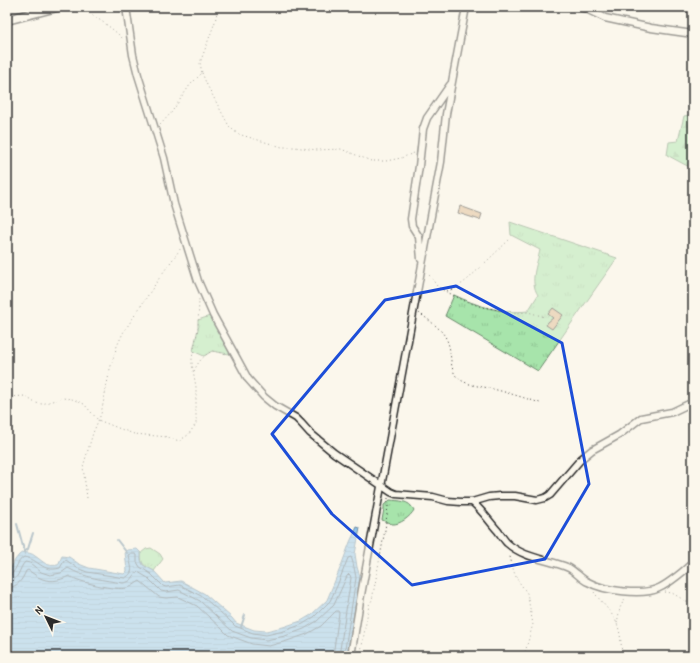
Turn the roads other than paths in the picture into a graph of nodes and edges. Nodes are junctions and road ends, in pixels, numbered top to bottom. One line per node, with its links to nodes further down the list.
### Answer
1 (57, 7): 5 (street)
2 (126, 7): 10 (street)
3 (466, 7): 7 (street)
4 (579, 7): 6 (street)
5 (7, 20)
6 (693, 34)
7 (452, 82): 8 (street); 8 (street)
8 (422, 265): 10 (street)
9 (693, 402): 11 (street)
10 (382, 485): 11 (street); 13 (street)
11 (472, 502): 12 (street)
12 (693, 562)
13 (351, 656)

